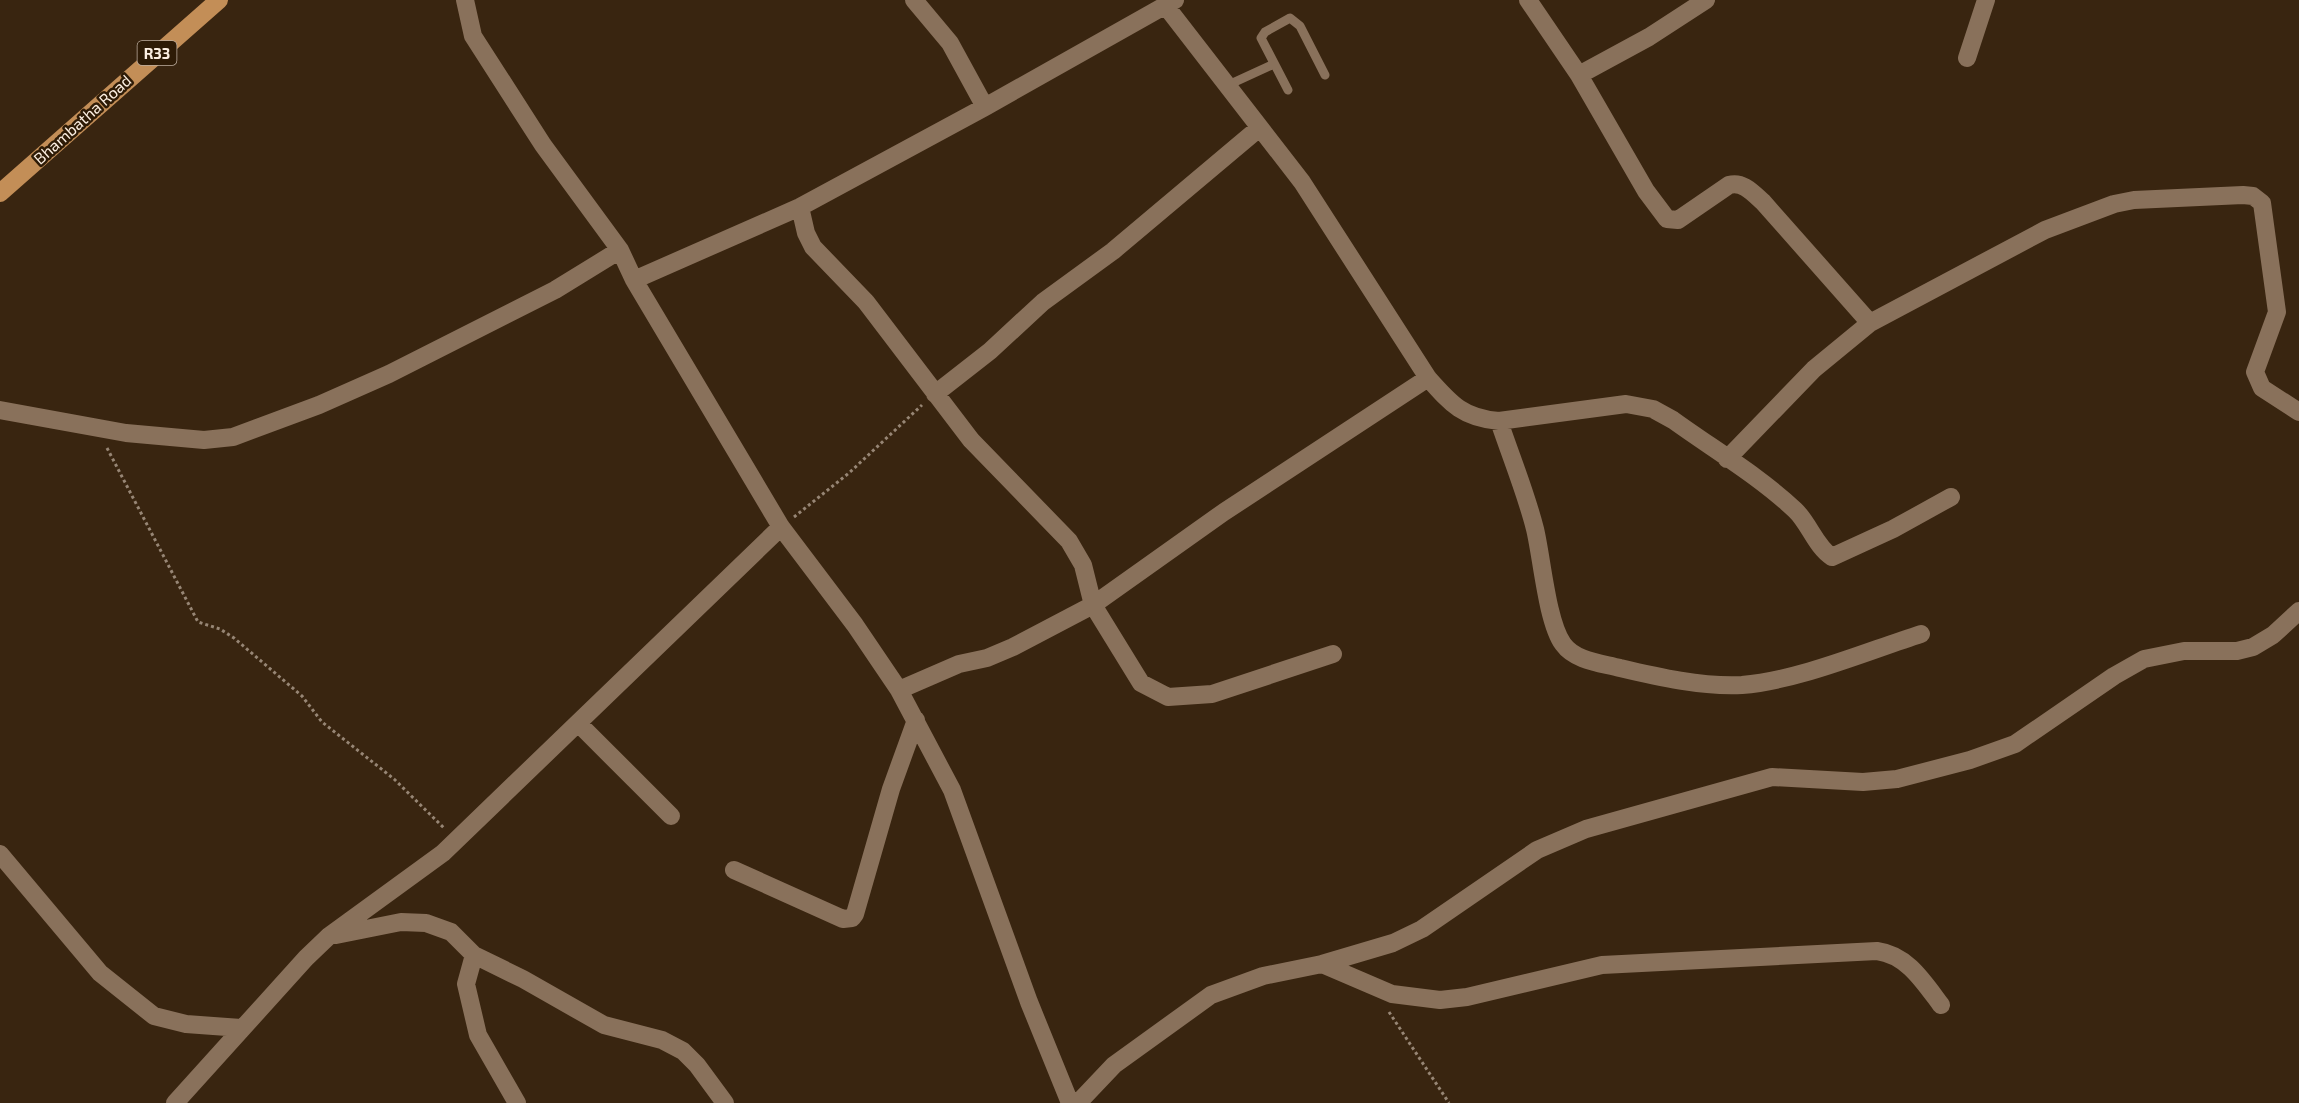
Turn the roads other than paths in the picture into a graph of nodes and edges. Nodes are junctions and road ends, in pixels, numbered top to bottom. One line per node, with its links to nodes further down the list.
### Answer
1 (219, 0): 16 (main road, Bhambatha Road / R33)
2 (465, 0): 18 (street)
3 (914, 0): 14 (street)
4 (1528, 0): 11 (street)
5 (1706, 0): 11 (street)
6 (1986, 0): 8 (street)
7 (1170, 3): 12 (street); 14 (street)
8 (1967, 58)
9 (1274, 64): 10 (lane); 12 (lane); 13 (lane)
10 (1325, 75)
11 (1579, 75): 20 (street)
12 (1226, 86): 15 (street)
13 (1288, 90)
14 (985, 107): 17 (street)
15 (1258, 129): 21 (street); 22 (street)
16 (0, 193)
17 (800, 207): 19 (street); 22 (street)
18 (620, 250): 19 (street); 23 (street)
19 (633, 280): 28 (street)
20 (1870, 323): 24 (street); 26 (street)
21 (1428, 378): 25 (street); 29 (street)
22 (934, 394): 29 (street)
23 (0, 410)
24 (2299, 412)
25 (1499, 421): 26 (street); 31 (street)
26 (1727, 459): 27 (street)
27 (1951, 497)
28 (781, 527): 33 (street); 35 (street)
29 (1093, 605): 32 (street); 33 (street)
30 (2299, 611): 41 (street)
31 (1921, 634)
32 (1333, 654)
33 (898, 690): 34 (street)
34 (916, 720): 38 (street); 47 (street)
35 (579, 724): 36 (street); 39 (street)
36 (671, 816)
37 (0, 854): 43 (street)
38 (734, 870)
39 (329, 936): 40 (street); 43 (street)
40 (474, 955): 45 (street); 46 (street)
41 (1322, 964): 42 (street); 48 (street)
42 (1941, 1005)
43 (241, 1028): 44 (street)
44 (175, 1103)
45 (517, 1103)
46 (724, 1103)
47 (1070, 1103)
48 (1078, 1103)

